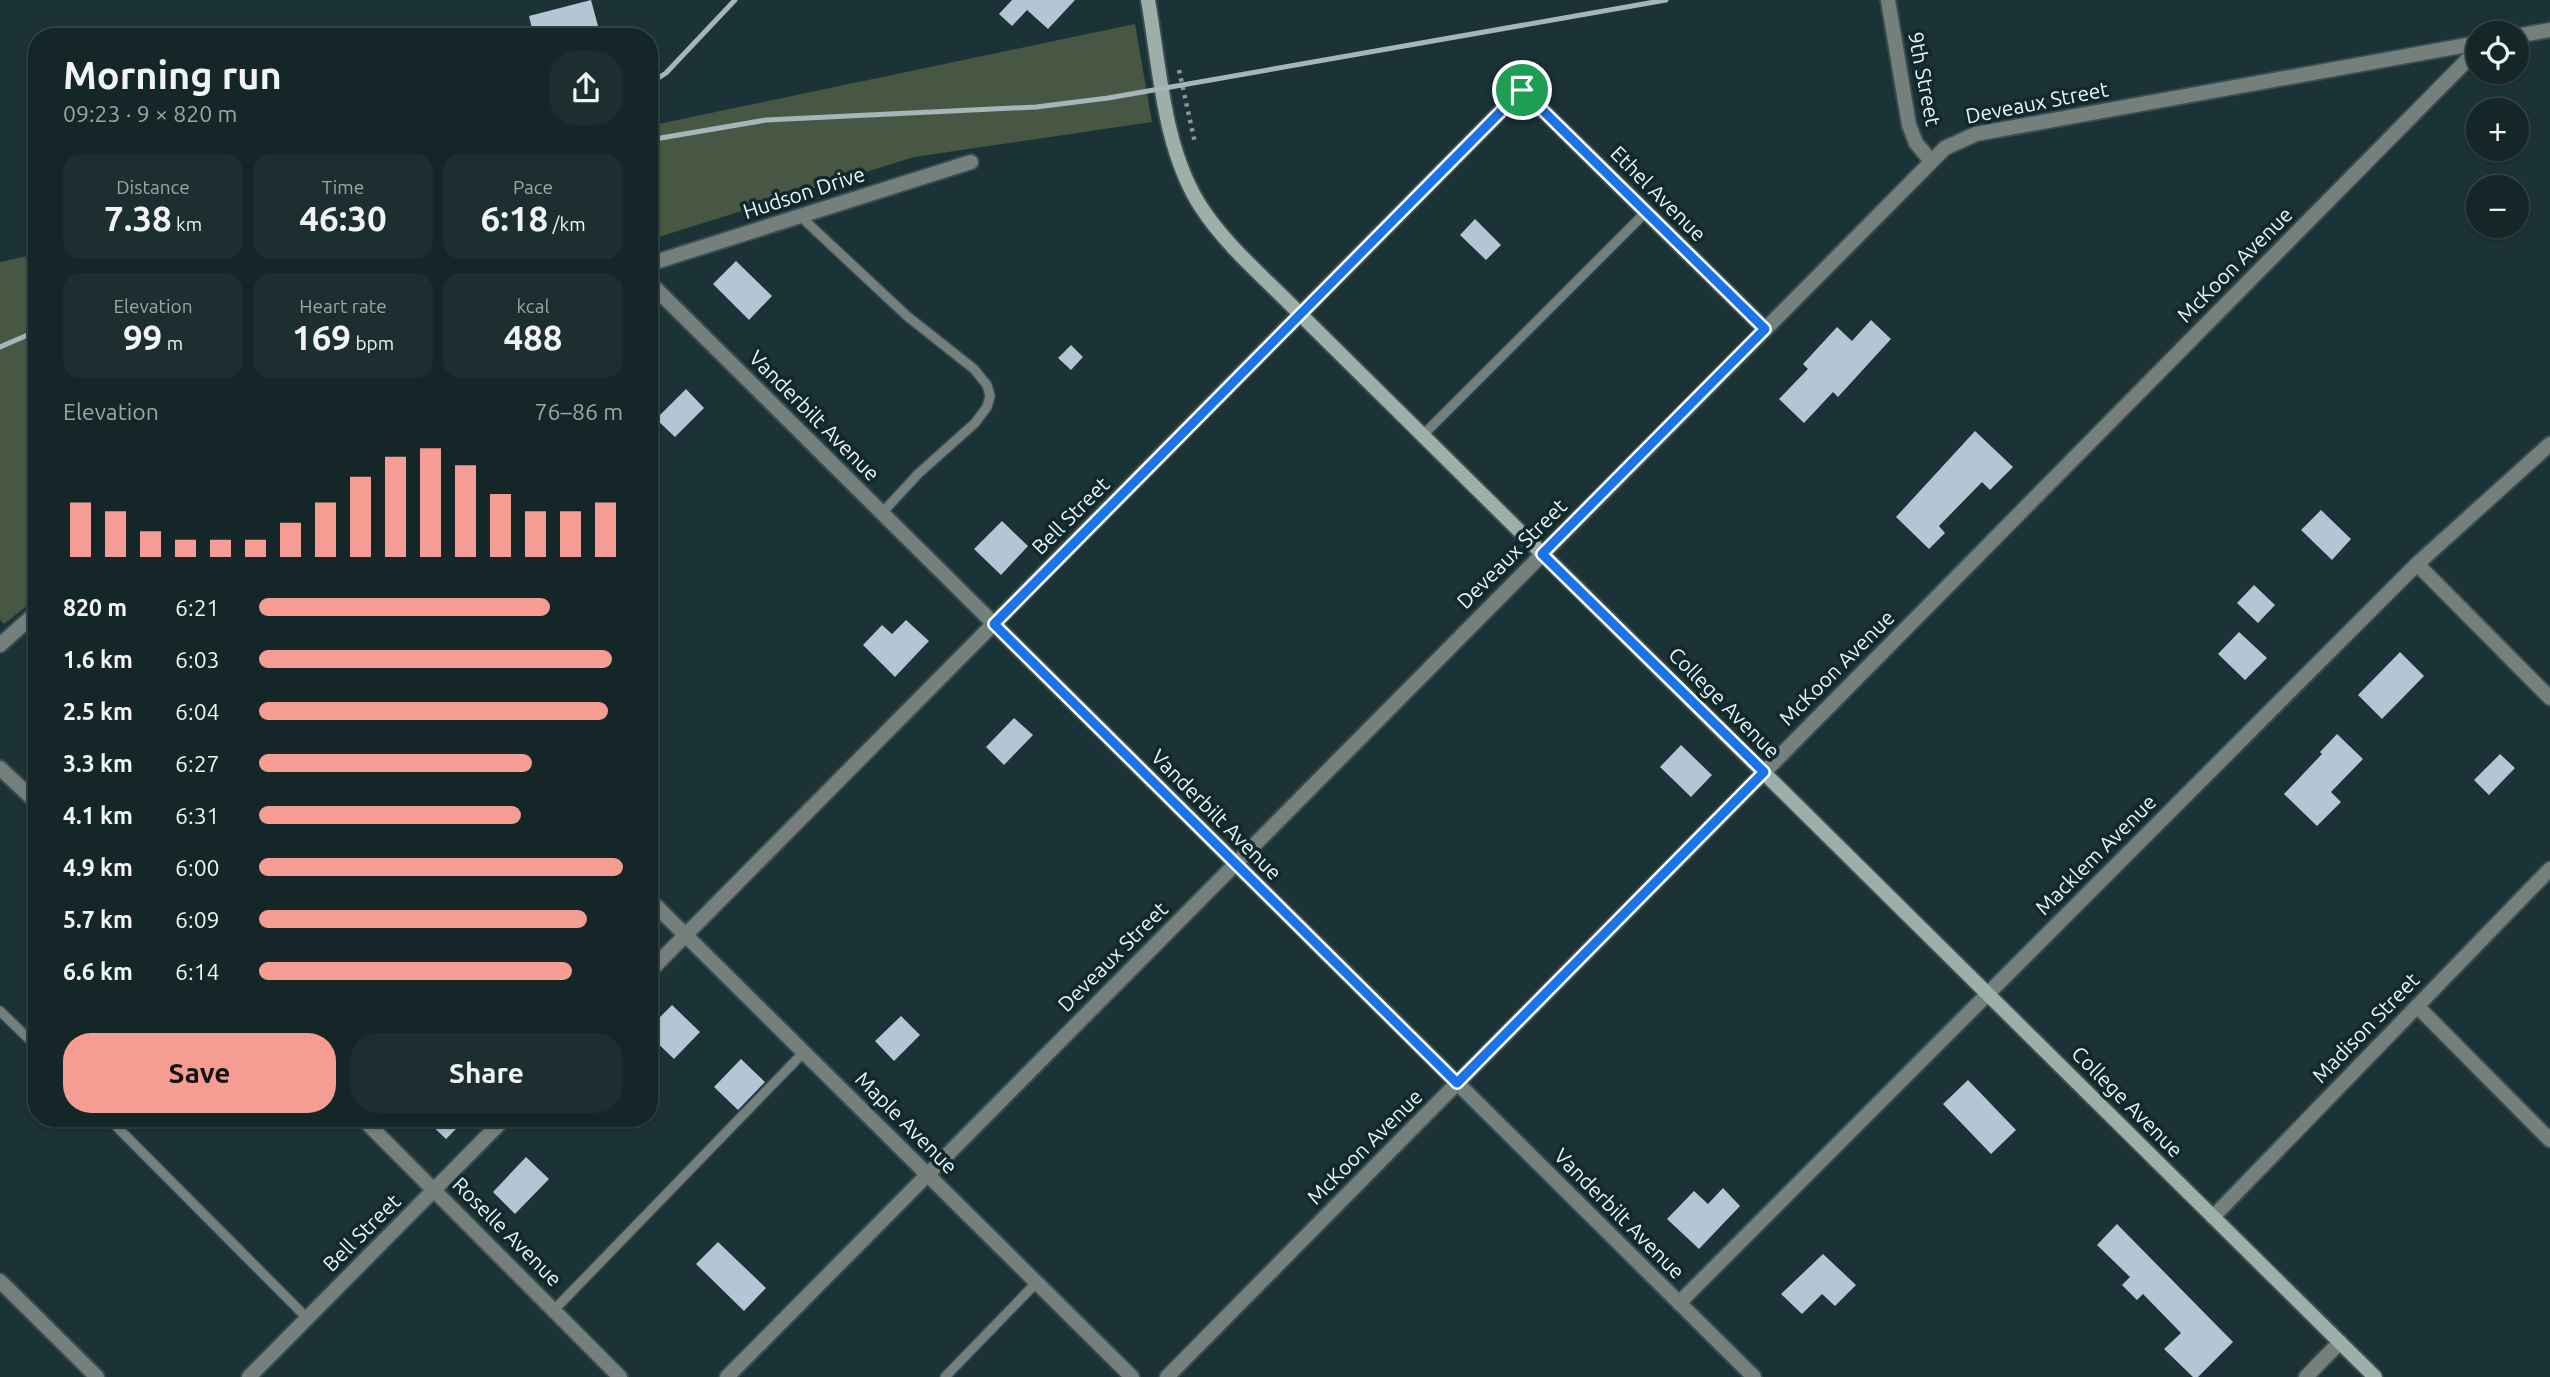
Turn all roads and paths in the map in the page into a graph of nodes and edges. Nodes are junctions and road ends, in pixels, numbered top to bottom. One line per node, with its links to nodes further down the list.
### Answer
1 (1148, 0): 14 (main road, College Avenue)
2 (1888, 0): 8 (street, 9th Street)
3 (2550, 30): 4 (street)
4 (2529, 34)
5 (2466, 45): 8 (street, Deveaux Street)
6 (2466, 61): 26 (street, McKoon Avenue)
7 (1522, 90): 10 (street, Ethel Avenue); 14 (street, Bell Street)
8 (1931, 161): 15 (street, Deveaux Street)
9 (971, 162): 11 (street, Hudson Drive)
10 (1646, 212): 15 (street, Ethel Avenue); 16 (lane)
11 (800, 216): 12 (street, Hudson Drive); 18 (lane)
12 (658, 261)
13 (658, 291): 18 (street, Vanderbilt Avenue)
14 (1300, 314): 16 (main road, College Avenue); 22 (street, Bell Street)
15 (1765, 329): 19 (street, Deveaux Street)
16 (1423, 435): 19 (main road, College Avenue)
17 (2550, 444): 20 (street, Macklem Avenue)
18 (882, 513): 22 (street, Vanderbilt Avenue)
19 (1542, 554): 26 (main road, College Avenue); 28 (street, Deveaux Street)
20 (2417, 564): 24 (street); 33 (street, Macklem Avenue)
21 (28, 620): 23 (street)
22 (994, 624): 28 (street, Vanderbilt Avenue); 31 (street, Bell Street)
23 (0, 645)
24 (2550, 698)
25 (0, 768): 27 (street)
26 (1764, 772): 33 (main road, College Avenue); 38 (street, McKoon Avenue)
27 (28, 794)
28 (1236, 863): 38 (street, Vanderbilt Avenue); 43 (street, Deveaux Street)
29 (2550, 869): 34 (street, Madison Street)
30 (658, 908): 31 (street, Maple Avenue)
31 (686, 935): 32 (street, Bell Street); 37 (street, Maple Avenue)
32 (658, 963)
33 (1988, 994): 45 (main road, College Avenue); 48 (street, Macklem Avenue)
34 (2417, 1006): 42 (street); 45 (street, Madison Street)
35 (0, 1011): 36 (lane)
36 (28, 1038)
37 (804, 1052): 43 (street, Maple Avenue); 49 (lane)
38 (1457, 1083): 48 (street, Vanderbilt Avenue); 58 (street, McKoon Avenue)
39 (117, 1127): 50 (lane)
40 (371, 1127): 44 (street, Roselle Avenue)
41 (496, 1127): 44 (street, Bell Street)
42 (2550, 1140)
43 (928, 1174): 47 (street, Maple Avenue); 55 (street, Deveaux Street)
44 (435, 1189): 49 (street, Roselle Avenue); 50 (street, Bell Street)
45 (2213, 1217): 51 (main road, College Avenue)
46 (0, 1281): 52 (street)
47 (1037, 1282): 56 (lane); 57 (street, Maple Avenue)
48 (1679, 1303): 59 (street, Vanderbilt Avenue)
49 (554, 1310): 54 (street, Roselle Avenue)
50 (307, 1318): 53 (street, Bell Street)
51 (2340, 1342): 60 (street); 61 (main road, College Avenue)
52 (97, 1377)
53 (249, 1377)
54 (620, 1377)
55 (727, 1377)
56 (944, 1377)
57 (1132, 1377)
58 (1167, 1377)
59 (1754, 1377)
60 (2306, 1377)
61 (2375, 1377)

